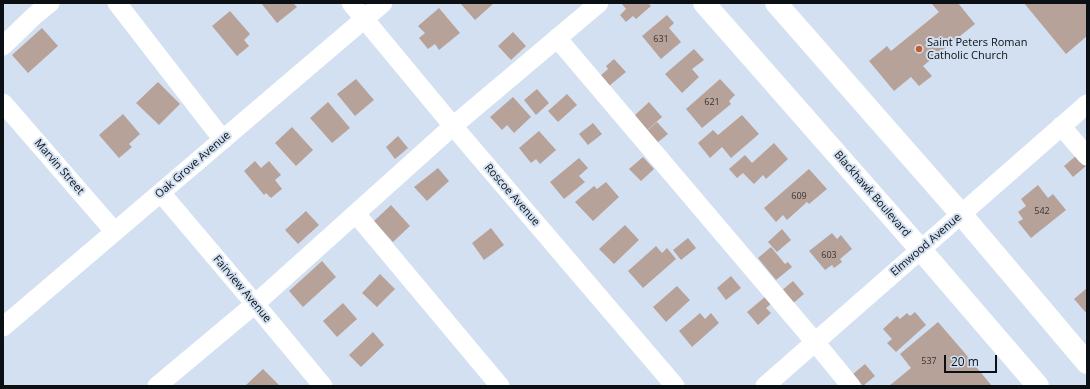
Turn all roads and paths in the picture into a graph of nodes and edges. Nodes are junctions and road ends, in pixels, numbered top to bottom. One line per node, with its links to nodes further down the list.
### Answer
1 (50, 3): 10 (street)
2 (117, 3): 15 (street)
3 (351, 3): 8 (street, Roscoe Avenue)
4 (383, 3): 8 (street, Oak Grove Avenue)
5 (599, 3): 9 (street)
6 (704, 3): 21 (main road, Blackhawk Boulevard)
7 (776, 3): 19 (main road)
8 (364, 19): 13 (street, Roscoe Avenue); 15 (street, Oak Grove Avenue)
9 (558, 38): 13 (street); 24 (street)
10 (3, 46)
11 (3, 102): 20 (street, Marvin Street)
12 (1087, 104): 14 (street, Elmwood Avenue)
13 (453, 126): 18 (street); 29 (street, Roscoe Avenue)
14 (1061, 126): 16 (street); 19 (street, Elmwood Avenue)
15 (223, 140): 17 (street, Oak Grove Avenue)
16 (1087, 156)
17 (160, 194): 20 (street, Oak Grove Avenue); 22 (street, Fairview Avenue)
18 (356, 214): 22 (street); 28 (street)
19 (961, 214): 21 (street, Elmwood Avenue); 25 (main road)
20 (114, 231): 23 (street, Oak Grove Avenue)
21 (921, 250): 24 (street, Elmwood Avenue); 32 (main road, Blackhawk Boulevard)
22 (255, 304): 26 (street); 27 (street, Fairview Avenue)
23 (3, 327)
24 (815, 342): 30 (street, Elmwood Avenue); 31 (street)
25 (1087, 363)
26 (157, 386)
27 (322, 386)
28 (500, 386)
29 (675, 386)
30 (765, 386)
31 (850, 386)
32 (1038, 386)

